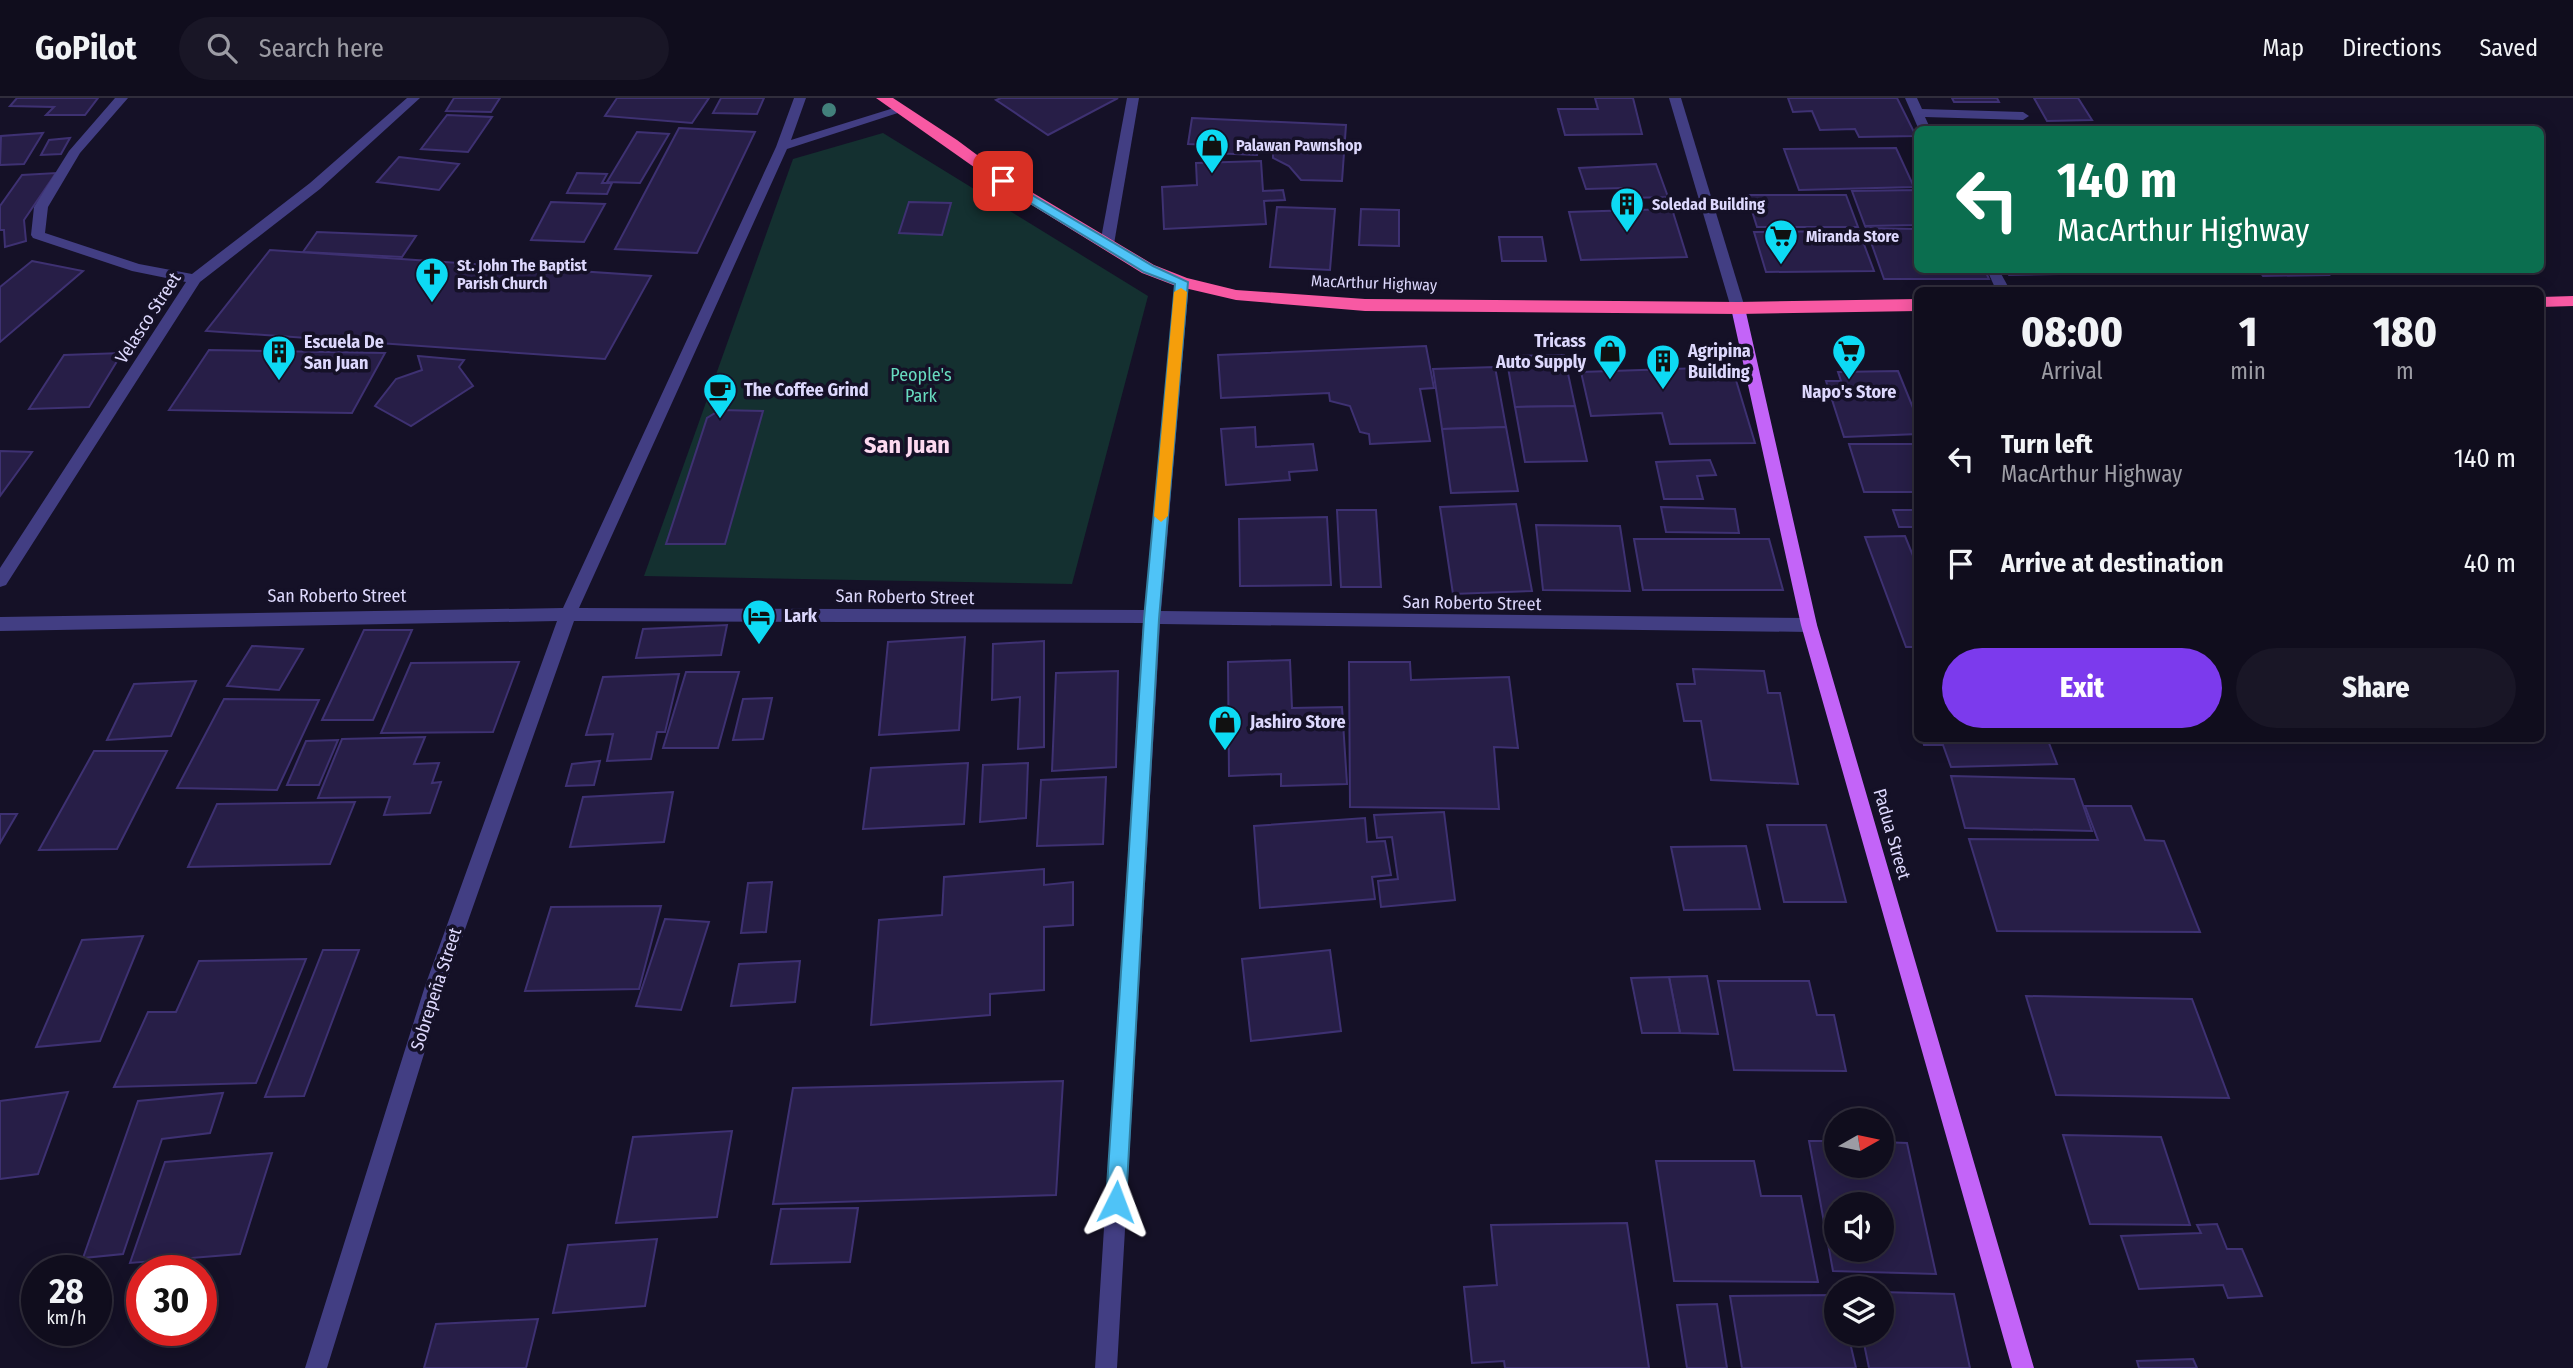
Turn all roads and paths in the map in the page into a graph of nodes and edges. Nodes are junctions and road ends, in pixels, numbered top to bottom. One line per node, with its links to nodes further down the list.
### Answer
1 (122, 98): 14 (street)
2 (414, 98): 14 (street, Velasco Street)
3 (800, 98): 12 (street, Sobrepeña Street)
4 (883, 98): 8 (highway, MacArthur Highway)
5 (1133, 98): 13 (street)
6 (1675, 98): 19 (street)
7 (1911, 98): 9 (street)
8 (901, 110): 12 (street); 13 (highway, MacArthur Highway)
9 (1917, 113): 10 (street); 11 (street)
10 (2023, 116)
11 (1923, 126)
12 (782, 147): 21 (street, Sobrepeña Street)
13 (1107, 244): 15 (highway, MacArthur Highway)
14 (195, 279): 20 (street, Velasco Street)
15 (1182, 282): 19 (highway, MacArthur Highway); 22 (street)
16 (2573, 301): 17 (highway)
17 (2544, 302)
18 (1914, 305): 19 (highway, MacArthur Highway)
19 (1738, 308): 24 (main road, Padua Street)
20 (0, 581)
21 (568, 614): 22 (street, San Roberto Street); 23 (street, San Roberto Street); 25 (street, Sobrepeña Street)
22 (1152, 619): 24 (street, San Roberto Street); 26 (street)
23 (0, 624)
24 (1809, 625): 27 (main road, Padua Street)
25 (316, 1368)
26 (1106, 1368)
27 (2022, 1368)

